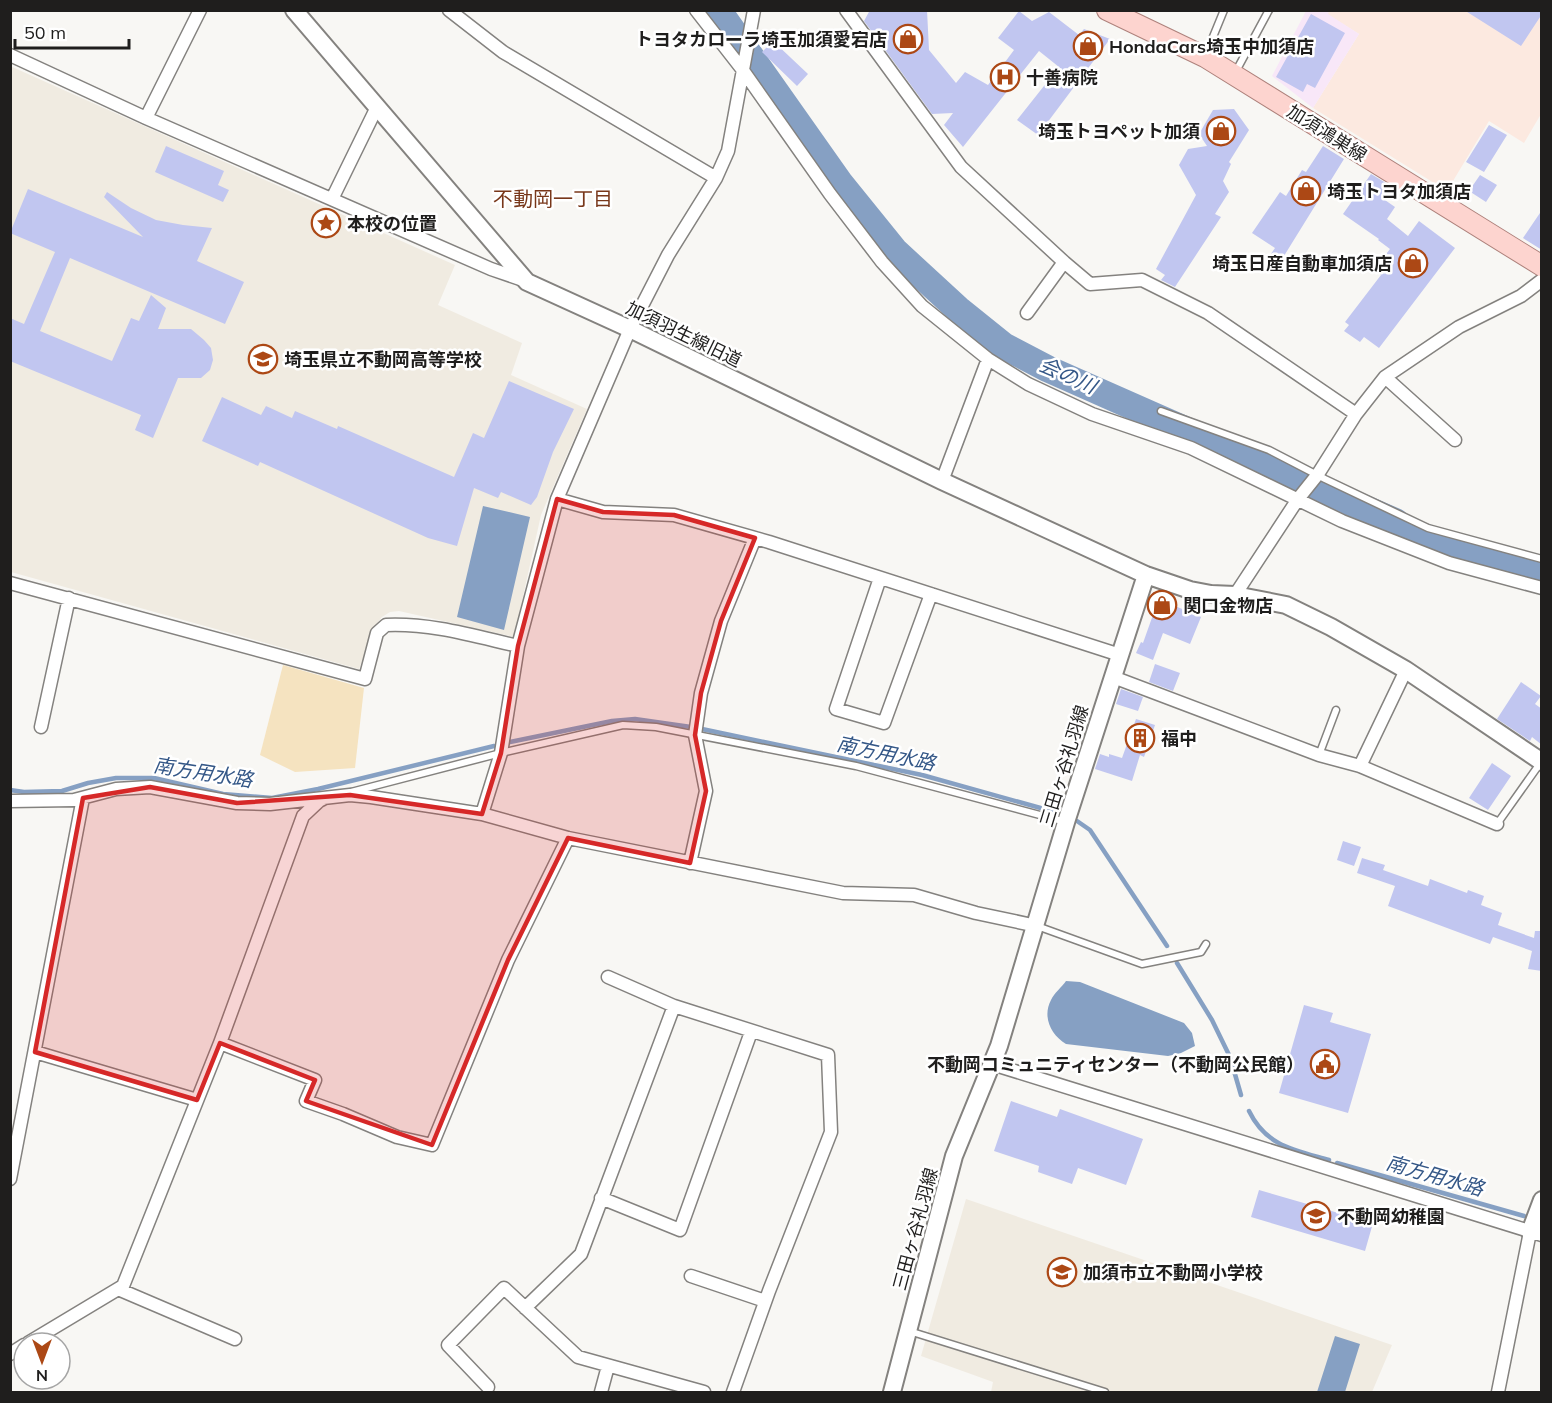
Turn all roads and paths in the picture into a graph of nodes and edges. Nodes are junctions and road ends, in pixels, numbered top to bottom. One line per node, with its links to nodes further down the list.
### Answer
1 (200, 10): 15 (street)
2 (294, 10): 14 (main road, 加須羽生線旧道)
3 (448, 10): 16 (street)
4 (696, 10): 12 (street)
5 (754, 10): 12 (street)
6 (846, 10): 18 (street)
7 (1107, 10): 11 (main road, 加須鴻巣線)
8 (1224, 10): 11 (lane)
9 (1269, 10): 13 (lane)
10 (10, 55): 15 (street)
11 (1205, 57): 13 (main road, 加須鴻巣線)
12 (742, 69): 16 (street); 24 (street)
13 (1234, 75): 19 (main road, 加須鴻巣線)
14 (377, 107): 17 (street); 21 (main road, 加須羽生線旧道)
15 (146, 118): 17 (street)
16 (716, 178): 23 (street)
17 (332, 200): 21 (street)
18 (1064, 262): 22 (street); 27 (street)
19 (1542, 266)
20 (1542, 279): 25 (street)
21 (527, 282): 23 (main road, 加須羽生線旧道)
22 (1027, 313)
23 (630, 329): 30 (main road, 加須羽生線旧道); 32 (street)
24 (988, 359): 30 (street); 31 (street)
25 (1385, 377): 27 (street); 28 (street)
26 (1161, 411): 29 (lane)
27 (1356, 414): 29 (street)
28 (1455, 440)
29 (1316, 477): 31 (street); 34 (lane)
30 (942, 481): 35 (main road, 加須羽生線旧道)
31 (1300, 496): 38 (street); 40 (street)
32 (557, 499): 33 (street); 42 (street)
33 (754, 538): 36 (street); 48 (street)
34 (1542, 559)
35 (1146, 575): 40 (main road); 43 (main road, 三田ヶ谷礼羽線)
36 (880, 578): 39 (street); 39 (street)
37 (10, 583): 41 (street)
38 (1542, 588)
39 (931, 594): 43 (street)
40 (1234, 595): 44 (main road)
41 (69, 598): 42 (street); 47 (street)
42 (518, 646): 49 (street)
43 (1120, 655): 45 (main road, 三田ヶ谷礼羽線)
44 (1406, 670): 51 (main road); 52 (street)
45 (1113, 677): 50 (street); 57 (main road, 三田ヶ谷礼羽線)
46 (1336, 710): 50 (lane)
47 (41, 727)
48 (695, 730): 49 (lane); 57 (lane); 60 (street)
49 (502, 747): 53 (lane); 56 (street)
50 (1319, 755): 52 (street)
51 (1541, 762): 58 (lane)
52 (1360, 766): 58 (street)
53 (335, 796): 54 (street); 56 (street); 66 (street)
54 (83, 798): 55 (street); 67 (street)
55 (10, 801)
56 (482, 814): 59 (street)
57 (1068, 818): 61 (main road, 三田ヶ谷礼羽線)
58 (1497, 824)
59 (568, 838): 60 (street); 66 (street)
60 (690, 863): 61 (street)
61 (1036, 926): 62 (lane); 68 (main road, 三田ヶ谷礼羽線)
62 (1206, 944)
63 (608, 977): 64 (street)
64 (675, 1006): 65 (street); 71 (street)
65 (751, 1032): 71 (street); 75 (street)
66 (220, 1043): 69 (street)
67 (35, 1052): 69 (street); 70 (street)
68 (992, 1064): 72 (street); 78 (main road, 三田ヶ谷礼羽線)
69 (197, 1100): 74 (street)
70 (10, 1179)
71 (602, 1198): 76 (street)
72 (1536, 1220): 87 (street)
73 (691, 1276): 75 (street)
74 (118, 1289): 77 (street); 79 (street)
75 (765, 1301): 84 (street)
76 (525, 1308): 80 (street); 81 (street)
77 (48, 1331)
78 (908, 1331): 85 (main road, 三田ヶ谷礼羽線); 86 (lane)
79 (235, 1339)
80 (608, 1366): 82 (street); 83 (street)
81 (488, 1387)
82 (601, 1392)
83 (704, 1392)
84 (733, 1392)
85 (892, 1392)
86 (1105, 1392)
87 (1498, 1392)

